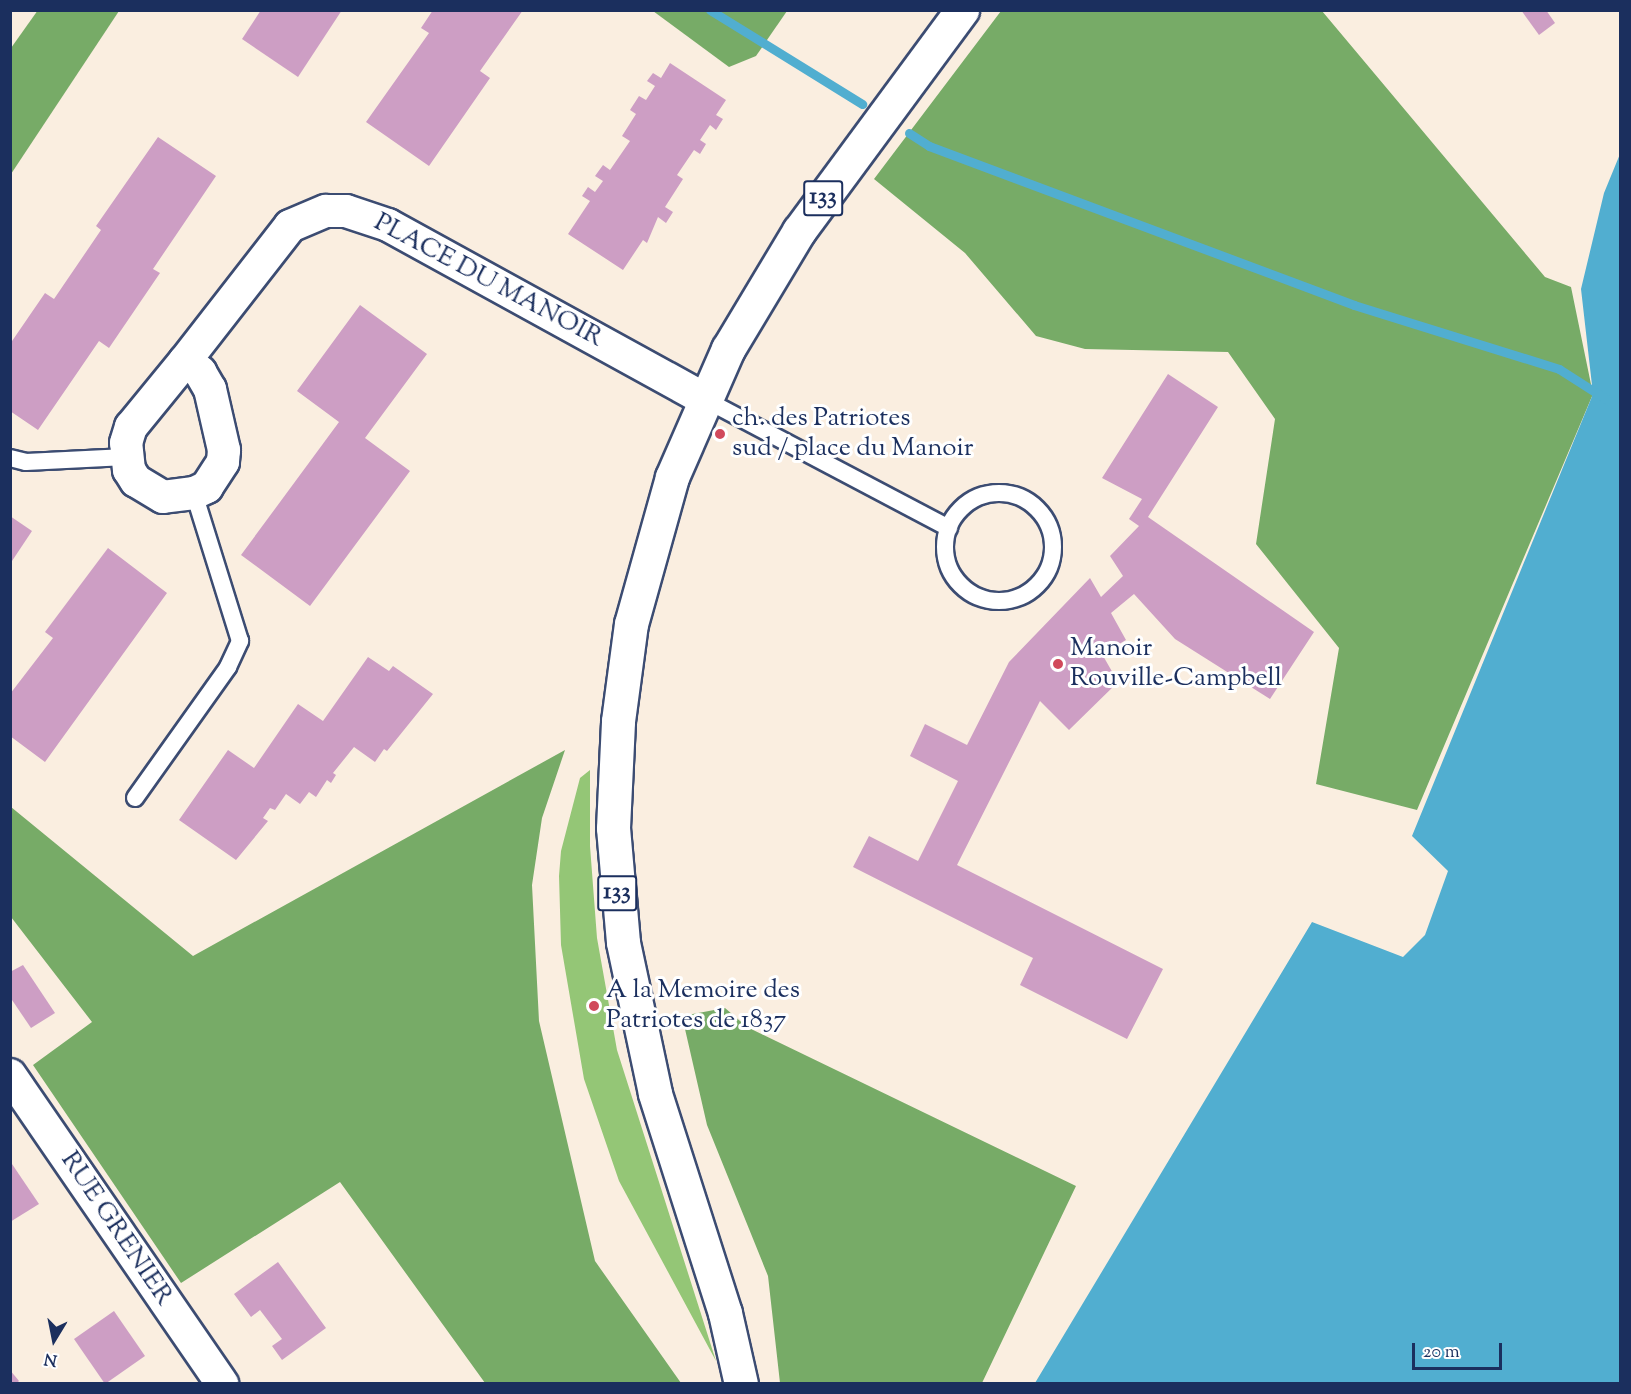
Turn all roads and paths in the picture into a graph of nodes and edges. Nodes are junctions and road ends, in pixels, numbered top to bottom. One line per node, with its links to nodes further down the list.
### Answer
1 (962, 10): 3 (main road, 133)
2 (185, 361): 3 (street, PLACE DU MANOIR); 4 (street, PLACE DU MANOIR); 6 (street)
3 (704, 399): 7 (lane); 11 (main road, 133)
4 (126, 457): 5 (lane); 6 (street)
5 (10, 458)
6 (194, 494): 8 (lane)
7 (949, 528): 7 (lane)
8 (135, 798)
9 (10, 1075): 10 (street, RUE GRENIER)
10 (222, 1383)
11 (741, 1383)

